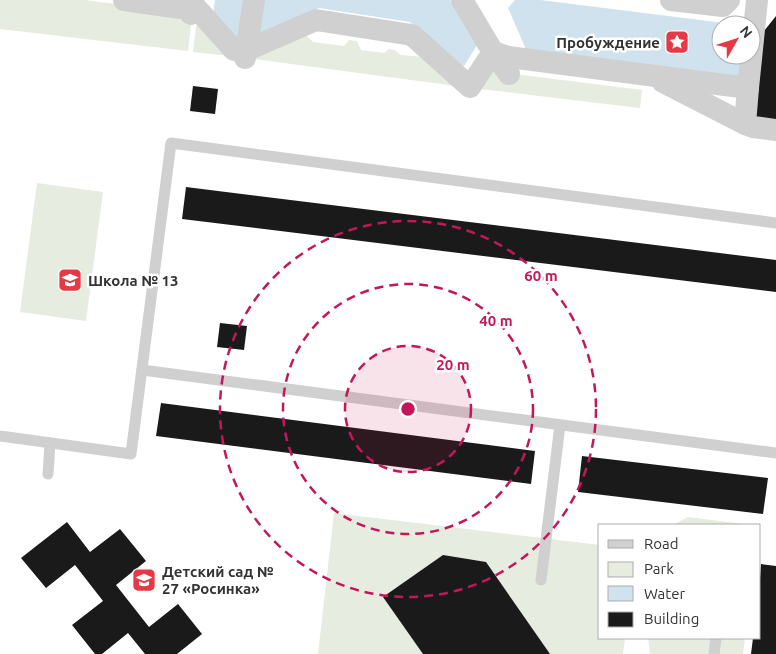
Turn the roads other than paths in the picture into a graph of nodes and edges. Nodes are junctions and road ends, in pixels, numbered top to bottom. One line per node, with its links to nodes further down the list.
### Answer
1 (124, 0): 6 (street)
2 (462, 0): 8 (street)
3 (671, 0): 4 (street)
4 (729, 0)
5 (757, 0): 12 (street)
6 (196, 9): 9 (street)
7 (249, 9): 9 (street)
8 (493, 52): 9 (street); 10 (street); 11 (street)
9 (239, 54)
10 (509, 74)
11 (649, 75): 12 (street); 13 (street)
12 (748, 88): 13 (street)
13 (745, 124): 14 (street)
14 (776, 130)
15 (776, 222): 16 (lane)
16 (142, 370): 17 (lane); 19 (lane)
17 (560, 424): 20 (lane); 22 (lane)
18 (0, 436): 19 (lane)
19 (50, 443): 21 (lane)
20 (776, 453)
21 (48, 474)
22 (542, 580)
23 (716, 639): 24 (lane)
24 (714, 654)

